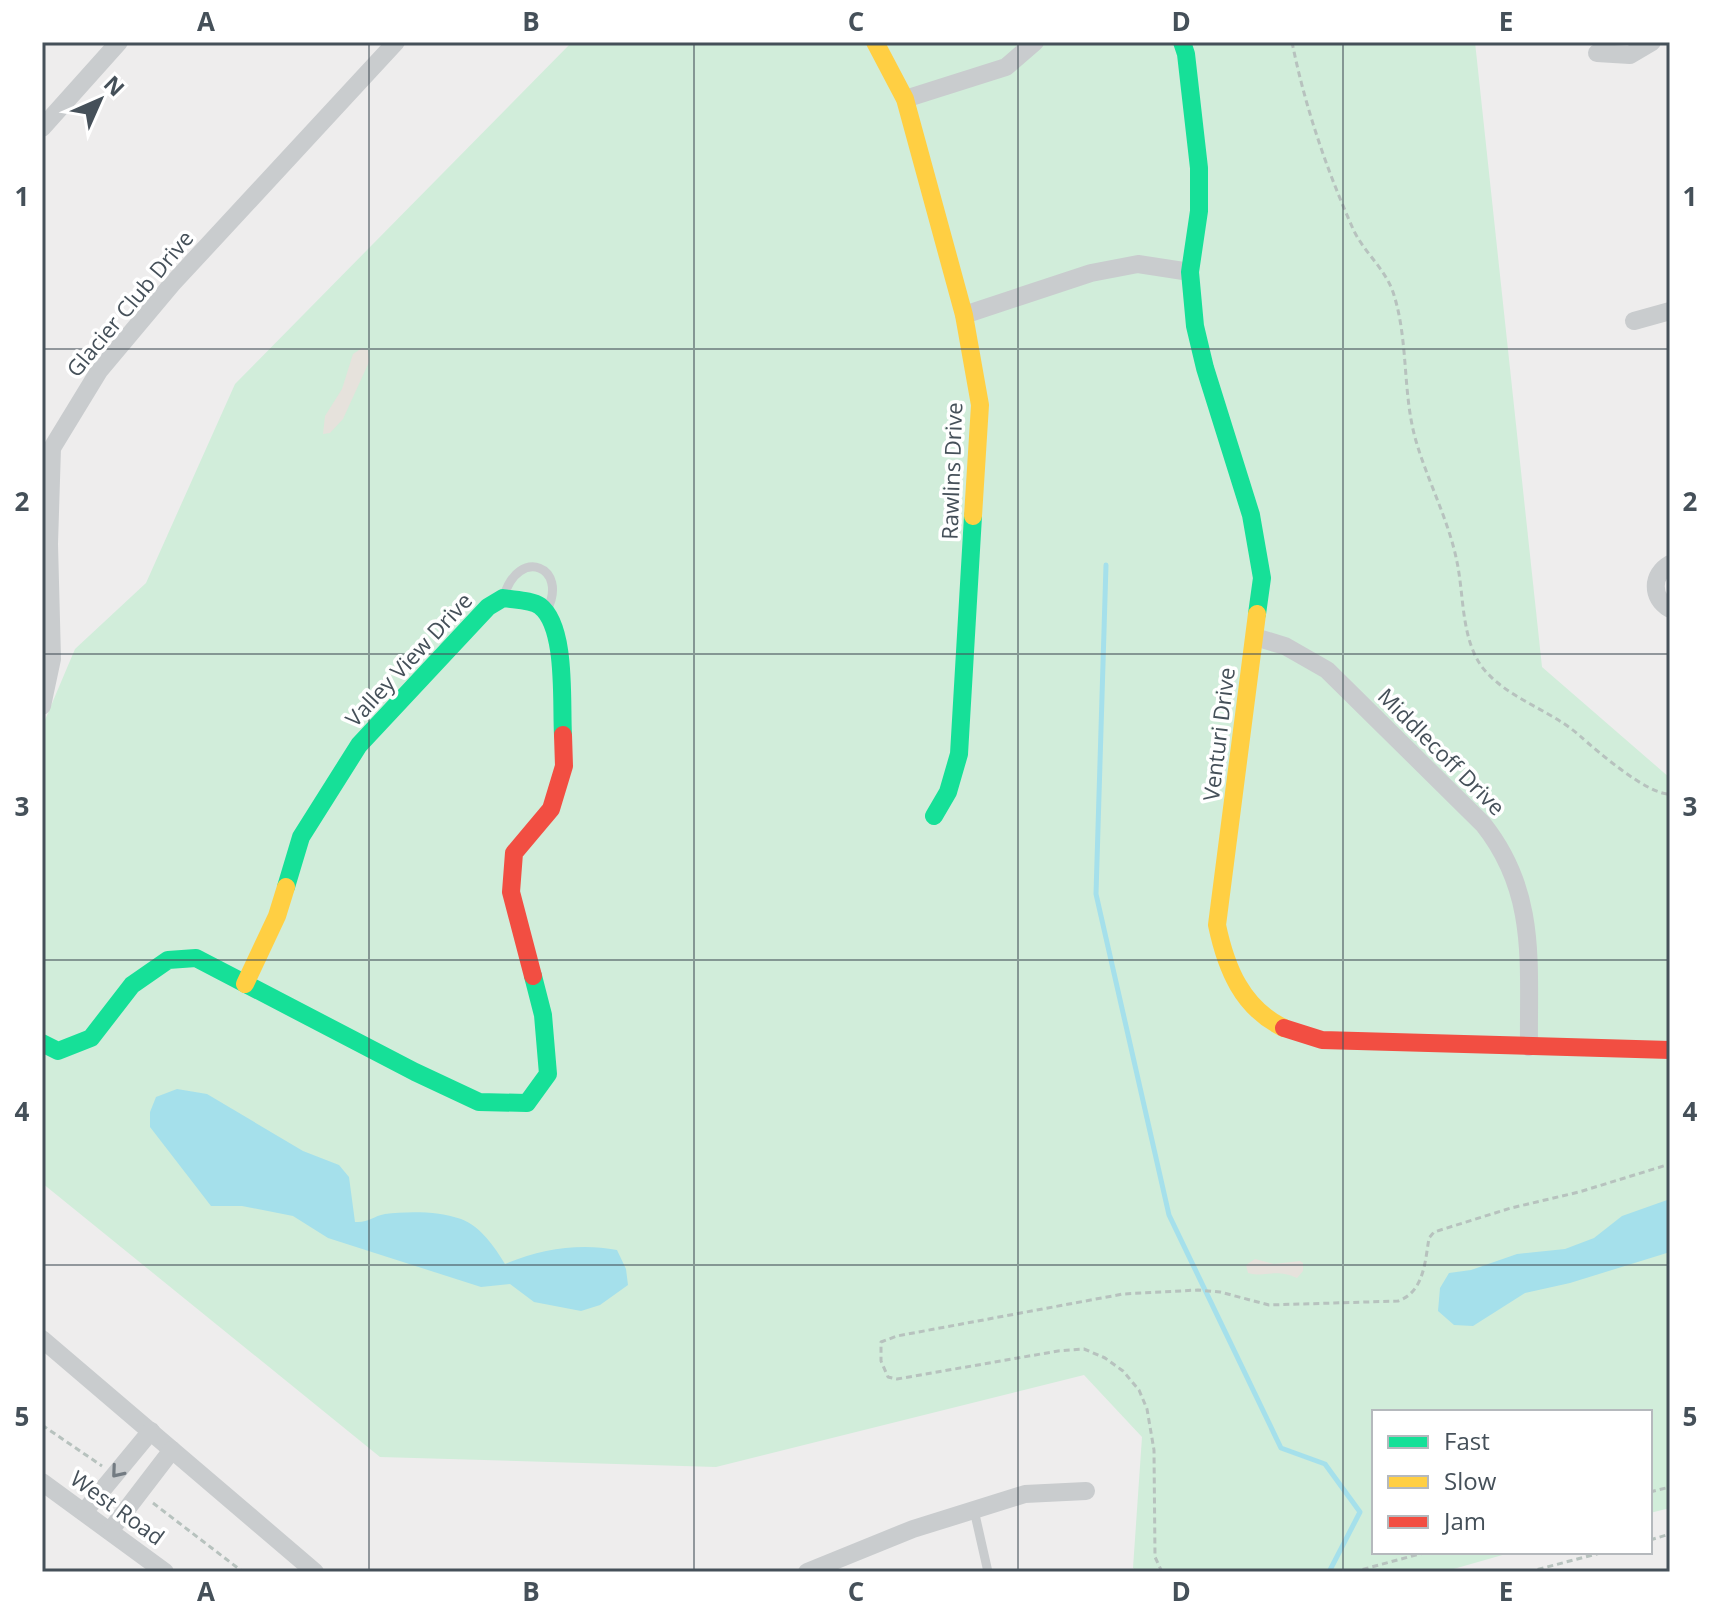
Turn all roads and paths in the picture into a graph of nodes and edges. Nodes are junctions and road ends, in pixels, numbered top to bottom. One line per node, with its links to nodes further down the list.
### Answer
1 (119, 42): 10 (street)
2 (396, 42): 15 (street, Glacier Club Drive)
3 (875, 42): 9 (street, Rawlins Drive)
4 (1035, 42): 9 (street)
5 (1182, 42): 11 (street, Venturi Drive)
6 (1292, 42): 22 (path)
7 (1652, 42): 8 (street)
8 (1597, 53)
9 (905, 99): 13 (street, Rawlins Drive)
10 (42, 128)
11 (1190, 272): 13 (street); 20 (street, Venturi Drive)
12 (1670, 311): 14 (street)
13 (964, 315): 23 (street, Rawlins Drive)
14 (1634, 321)
15 (46, 482): 21 (street, Glacier Club Drive)
16 (1670, 564): 18 (street)
17 (503, 598): 19 (street, Valley View Drive); 19 (lane); 24 (street, Valley View Drive)
18 (1670, 609)
19 (546, 613): 24 (street)
20 (1255, 637): 26 (street, Middlecoff Drive); 26 (street, Venturi Drive)
21 (42, 706)
22 (1670, 794)
23 (934, 816)
24 (245, 984): 25 (street)
25 (42, 1043)
26 (1529, 1047): 27 (street, Venturi Drive)
27 (1670, 1050)
28 (1670, 1164): 47 (path)
29 (42, 1339): 31 (street)
30 (42, 1425): 33 (path)
31 (151, 1431): 32 (street); 38 (street, one-way to 38)
32 (172, 1450): 39 (street); 44 (street)
33 (110, 1472)
34 (42, 1482): 38 (street, West Road)
35 (1086, 1491): 37 (street)
36 (146, 1497): 43 (path)
37 (974, 1510): 45 (street); 46 (lane)
38 (84, 1512): 39 (street, West Road)
39 (110, 1531): 42 (street, West Road)
40 (1420, 1554): 48 (path)
41 (1596, 1554): 49 (path)
42 (165, 1572)
43 (243, 1572)
44 (315, 1572)
45 (807, 1572)
46 (988, 1572)
47 (1162, 1572)
48 (1353, 1572)
49 (1528, 1572)

